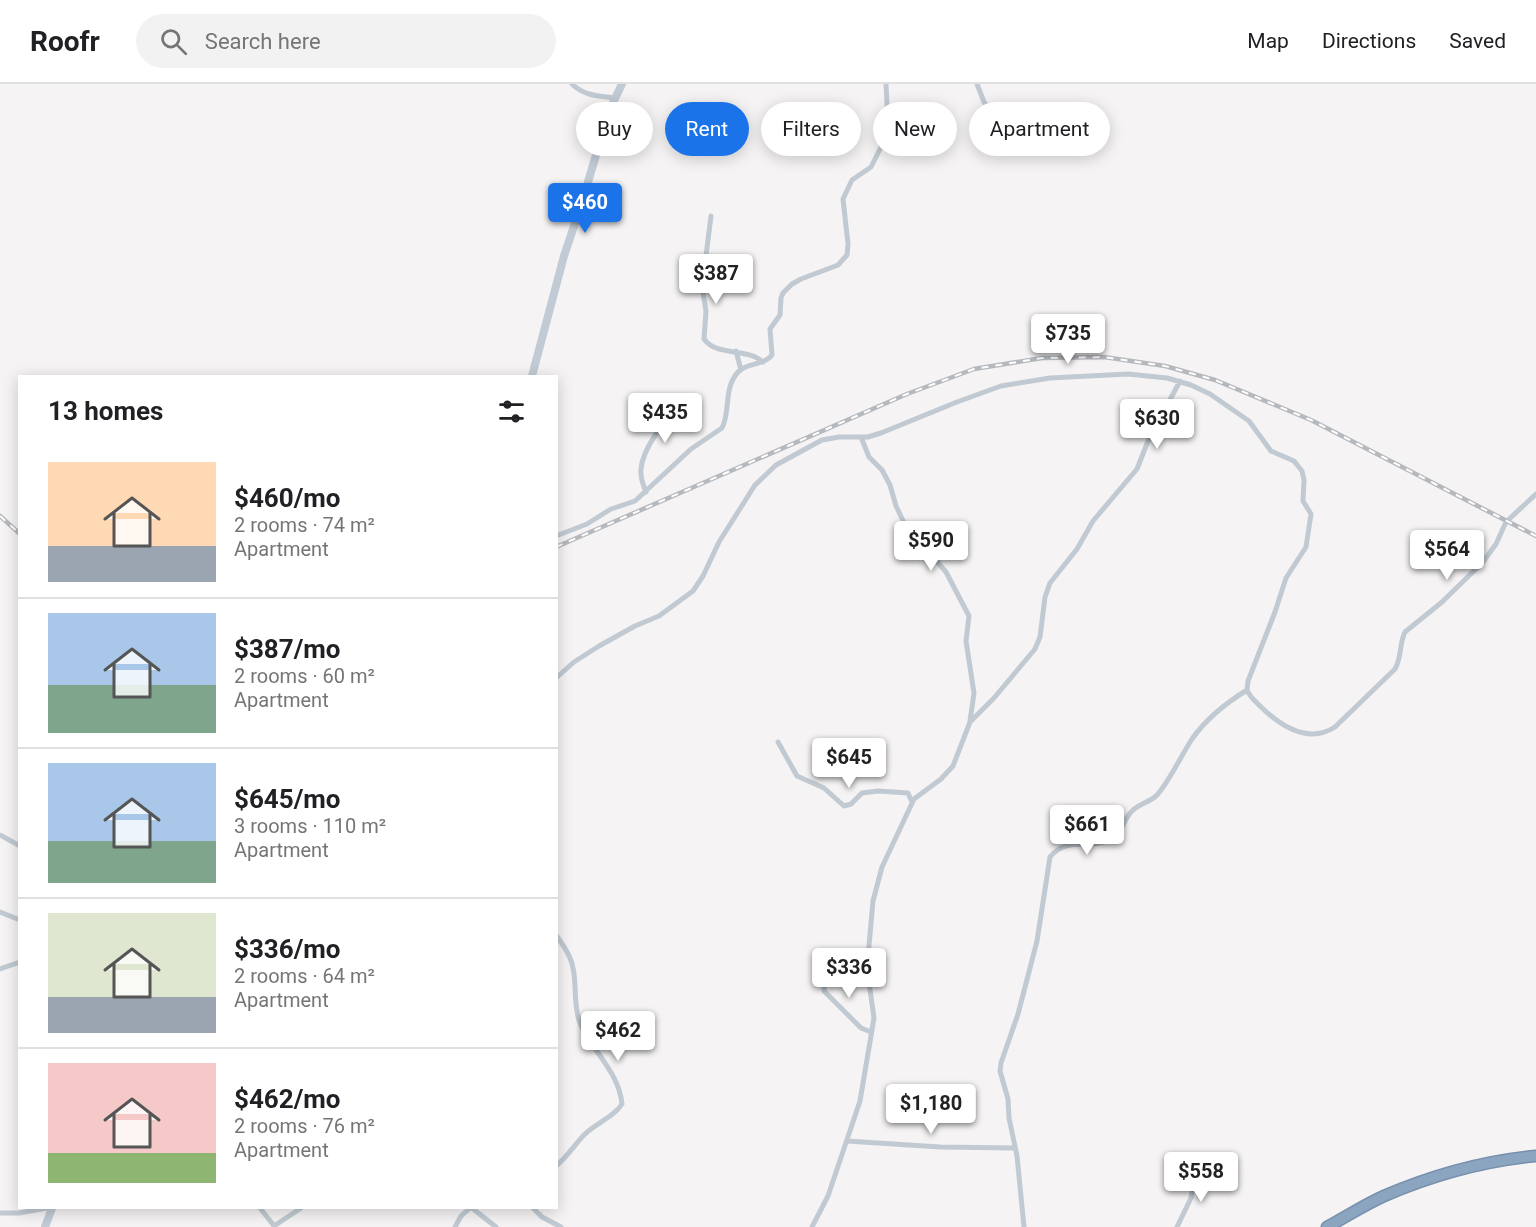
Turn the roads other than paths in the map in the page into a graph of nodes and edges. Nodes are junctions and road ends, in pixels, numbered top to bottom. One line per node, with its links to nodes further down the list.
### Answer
1 (573, 84): 5 (street)
2 (622, 84): 5 (street)
3 (886, 84): 9 (street)
4 (976, 84): 6 (street)
5 (615, 98): 11 (street)
6 (984, 102)
7 (711, 216): 8 (street)
8 (736, 351): 9 (street); 10 (street)
9 (763, 362): 10 (street)
10 (741, 370): 15 (street)
11 (532, 375)
12 (1179, 381): 14 (street); 19 (street); 20 (street)
13 (686, 397): 15 (street)
14 (861, 437): 18 (street); 20 (street)
15 (646, 492): 17 (street)
16 (1536, 494): 19 (street)
17 (558, 535)
18 (558, 676)
19 (1247, 690): 33 (street)
20 (970, 722): 22 (street)
21 (778, 742): 22 (street)
22 (912, 802): 31 (street)
23 (0, 836): 24 (street)
24 (18, 845)
25 (0, 912): 26 (street)
26 (18, 919)
27 (558, 938): 35 (street)
28 (18, 962): 30 (street)
29 (836, 965): 31 (street)
30 (0, 969)
31 (871, 1032): 32 (street)
32 (847, 1141): 33 (street); 50 (street)
33 (1014, 1148): 51 (street)
34 (1536, 1155): 53 (highway)
35 (558, 1164)
36 (1195, 1172): 52 (street)
37 (41, 1209): 44 (street)
38 (52, 1209): 46 (street)
39 (261, 1209): 45 (street)
40 (300, 1209): 45 (street)
41 (470, 1209): 47 (street)
42 (472, 1209): 48 (street)
43 (534, 1209): 49 (street)
44 (0, 1213)
45 (274, 1226)
46 (45, 1227)
47 (454, 1227)
48 (496, 1227)
49 (561, 1227)
50 (812, 1227)
51 (1024, 1227)
52 (1177, 1227)
53 (1327, 1227)

